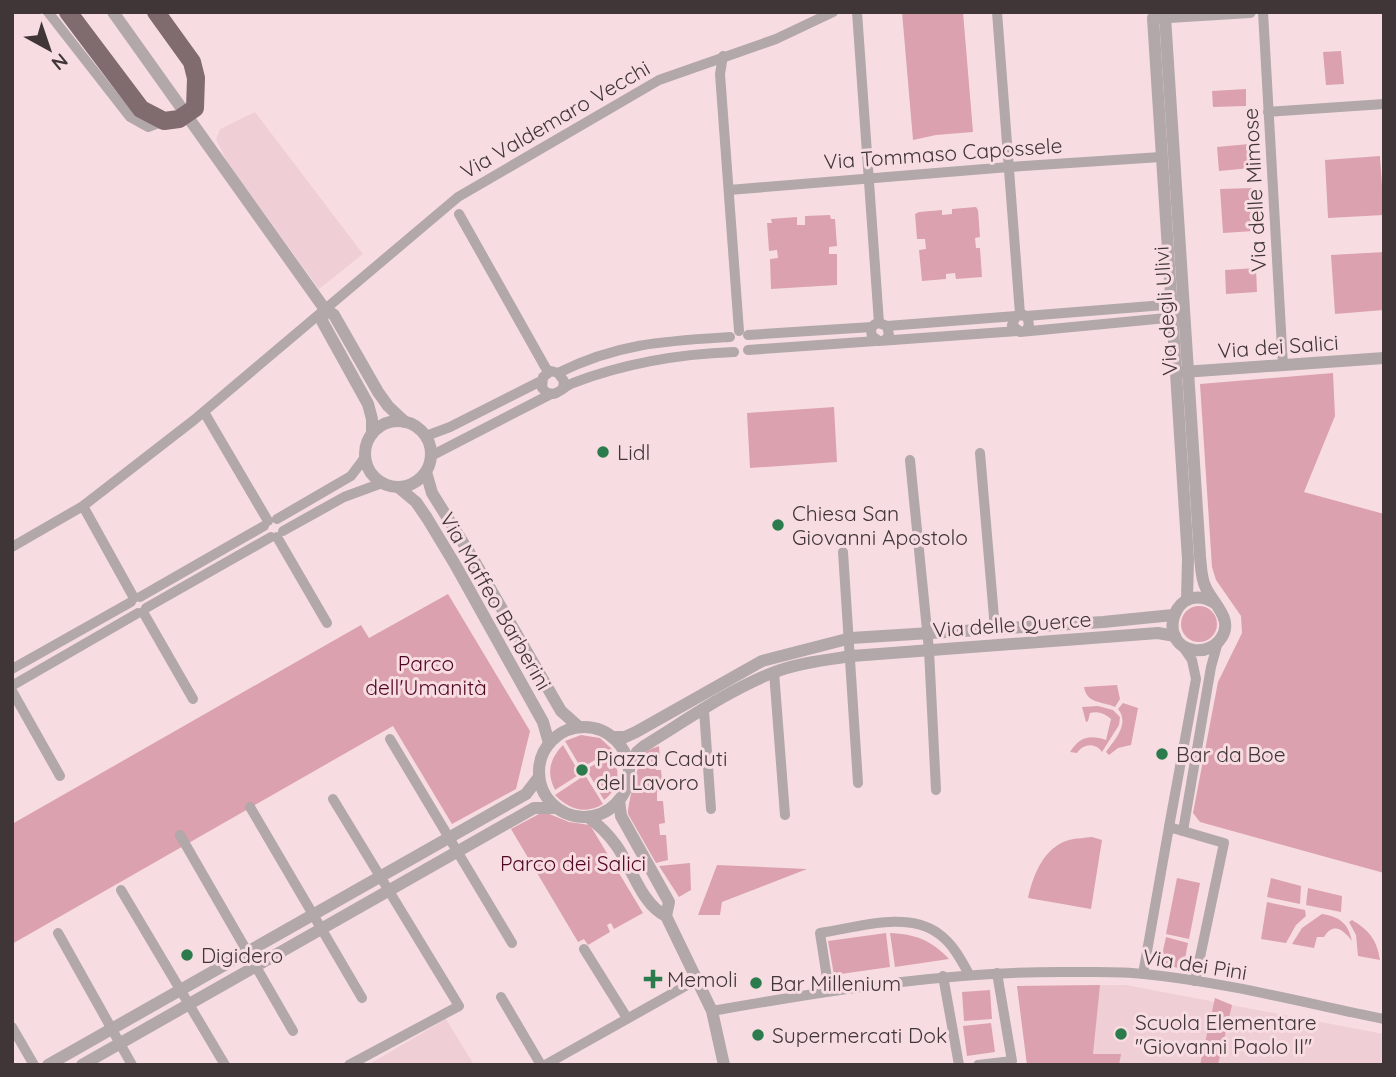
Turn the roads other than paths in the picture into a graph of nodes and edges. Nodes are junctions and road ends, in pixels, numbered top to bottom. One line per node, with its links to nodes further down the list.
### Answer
1 (48, 12): 17 (street)
2 (68, 12): 17 (highway)
3 (113, 12): 16 (street)
4 (156, 12): 16 (highway)
5 (833, 12): 11 (street, Via Valdemaro Vecchi)
6 (857, 12): 20 (street)
7 (997, 12): 19 (street)
8 (1250, 12): 10 (street)
9 (1262, 12): 15 (street, Via delle Mimose)
10 (1159, 15): 18 (street, Via degli Ulivi); 26 (street, Via degli Ulivi)
11 (723, 56): 12 (street, Via Valdemaro Vecchi); 13 (street)
12 (704, 63): 13 (street); 22 (street, Via Valdemaro Vecchi)
13 (720, 72): 21 (street)
14 (1384, 104): 15 (street)
15 (1269, 112): 35 (street, Via delle Mimose)
16 (187, 114): 17 (highway); 25 (street)
17 (164, 121)
18 (1161, 157): 19 (street, Via Tommaso Capossele); 26 (street, Via degli Ulivi)
19 (1010, 167): 20 (street, Via Tommaso Capossele); 27 (street)
20 (869, 178): 21 (street, Via Tommaso Capossele); 28 (street)
21 (729, 190): 30 (street)
22 (458, 197): 23 (street, Via Valdemaro Vecchi); 24 (street)
23 (444, 208): 24 (street); 25 (street, Via Valdemaro Vecchi)
24 (459, 214): 37 (street)
25 (324, 307): 40 (street, Via Valdemaro Vecchi); 41 (street); 42 (street)
26 (1178, 310): 27 (street); 29 (street); 36 (street, Via degli Ulivi)
27 (1021, 316): 28 (street); 29 (street); 29 (street)
28 (880, 325): 30 (street); 31 (street); 31 (street)
29 (1022, 330): 31 (street)
30 (739, 334): 32 (street); 33 (street); 37 (street)
31 (881, 340): 32 (street)
32 (748, 350): 33 (street)
33 (734, 352): 38 (street)
34 (1384, 358): 35 (street, Via dei Salici)
35 (1283, 365): 36 (street, Via dei Salici)
36 (1182, 372): 57 (street, Via degli Ulivi); 58 (street, Via degli Ulivi)
37 (549, 375): 38 (street); 39 (street); 43 (street)
38 (563, 388): 39 (street)
39 (551, 394): 46 (street)
40 (204, 411): 51 (street, Via Valdemaro Vecchi); 52 (street)
41 (405, 422): 42 (street); 43 (street)
42 (372, 434): 45 (street)
43 (426, 436): 46 (street)
44 (980, 453): 62 (street)
45 (366, 456): 49 (street); 52 (street)
46 (431, 456): 48 (street)
47 (910, 460): 63 (street)
48 (426, 472): 50 (street); 74 (street, Via Maffeo Barberini)
49 (382, 483): 50 (street); 53 (street)
50 (398, 487): 77 (street, Via Maffeo Barberini)
51 (83, 506): 54 (street, Via Valdemaro Vecchi); 56 (street)
52 (270, 522): 53 (street); 53 (street); 56 (street)
53 (277, 535): 59 (street); 61 (street)
54 (12, 547)
55 (843, 552): 64 (street)
56 (135, 599): 59 (street); 69 (street)
57 (1187, 600): 58 (street); 60 (street)
58 (1216, 604): 66 (street)
59 (142, 611): 71 (street); 72 (street)
60 (1173, 615): 62 (street, Via delle Querce); 65 (street)
61 (327, 623)
62 (995, 629): 63 (street, Via delle Querce)
63 (927, 633): 64 (street, Via delle Querce); 67 (street)
64 (850, 638): 68 (street); 75 (street, Via delle Querce)
65 (1178, 640): 66 (street); 67 (street, Via delle Querce); 90 (street)
66 (1218, 641): 91 (street)
67 (929, 653): 68 (street, Via delle Querce); 82 (street, Via delle Querce)
68 (852, 656): 70 (street, Via delle Querce); 81 (street)
69 (12, 669)
70 (774, 673): 73 (street, Via delle Querce); 88 (street)
71 (13, 684): 79 (street)
72 (193, 699)
73 (705, 710): 78 (street, Via delle Querce); 87 (street)
74 (579, 727): 75 (street); 77 (street)
75 (612, 737): 78 (street)
76 (390, 739): 93 (street)
77 (549, 743): 80 (street)
78 (629, 768): 84 (street)
79 (60, 776)
80 (539, 777): 86 (street); 93 (street)
81 (859, 783)
82 (936, 790)
83 (333, 799): 95 (street)
84 (619, 800): 89 (street); 99 (street)
85 (250, 807): 98 (street)
86 (556, 807): 89 (street); 94 (street)
87 (711, 809)
88 (785, 815)
89 (589, 817): 99 (street)
90 (1169, 827): 91 (street); 108 (street)
91 (1183, 831): 111 (street)
92 (180, 835): 104 (street)
93 (449, 839): 94 (street); 95 (street)
94 (457, 853): 97 (street); 102 (street)
95 (379, 876): 97 (street); 98 (street)
96 (121, 890): 112 (street)
97 (387, 890): 100 (street); 129 (street)
98 (313, 913): 100 (street); 104 (street)
99 (666, 916): 110 (street)
100 (322, 928): 105 (street); 115 (street)
101 (58, 933): 121 (street)
102 (512, 943)
103 (584, 949): 118 (street)
104 (246, 951): 105 (street); 112 (street)
105 (255, 967): 116 (street); 122 (street)
106 (997, 973): 107 (street, Via dei Pini); 108 (street, Via dei Pini); 133 (street)
107 (969, 974): 109 (street, Via dei Pini); 113 (street)
108 (1143, 974): 111 (street, Via dei Pini)
109 (943, 976): 113 (street, Via dei Pini); 132 (street)
110 (698, 979): 117 (street); 118 (street)
111 (1195, 981): 119 (street, Via dei Pini)
112 (180, 989): 116 (street); 121 (street)
113 (829, 991): 117 (street, Via dei Pini)
114 (501, 997): 130 (street)
115 (362, 998)
116 (189, 1004): 123 (street); 128 (street)
117 (712, 1011): 131 (street)
118 (627, 1018): 130 (street)
119 (1384, 1020)
120 (12, 1027): 124 (street)
121 (111, 1029): 123 (street); 125 (street)
122 (293, 1031)
123 (120, 1043): 126 (street); 127 (street)
124 (34, 1065)
125 (48, 1065)
126 (82, 1065)
127 (132, 1065)
128 (225, 1065)
129 (349, 1065)
130 (543, 1065)
131 (724, 1065)
132 (959, 1065)
133 (978, 1065)

